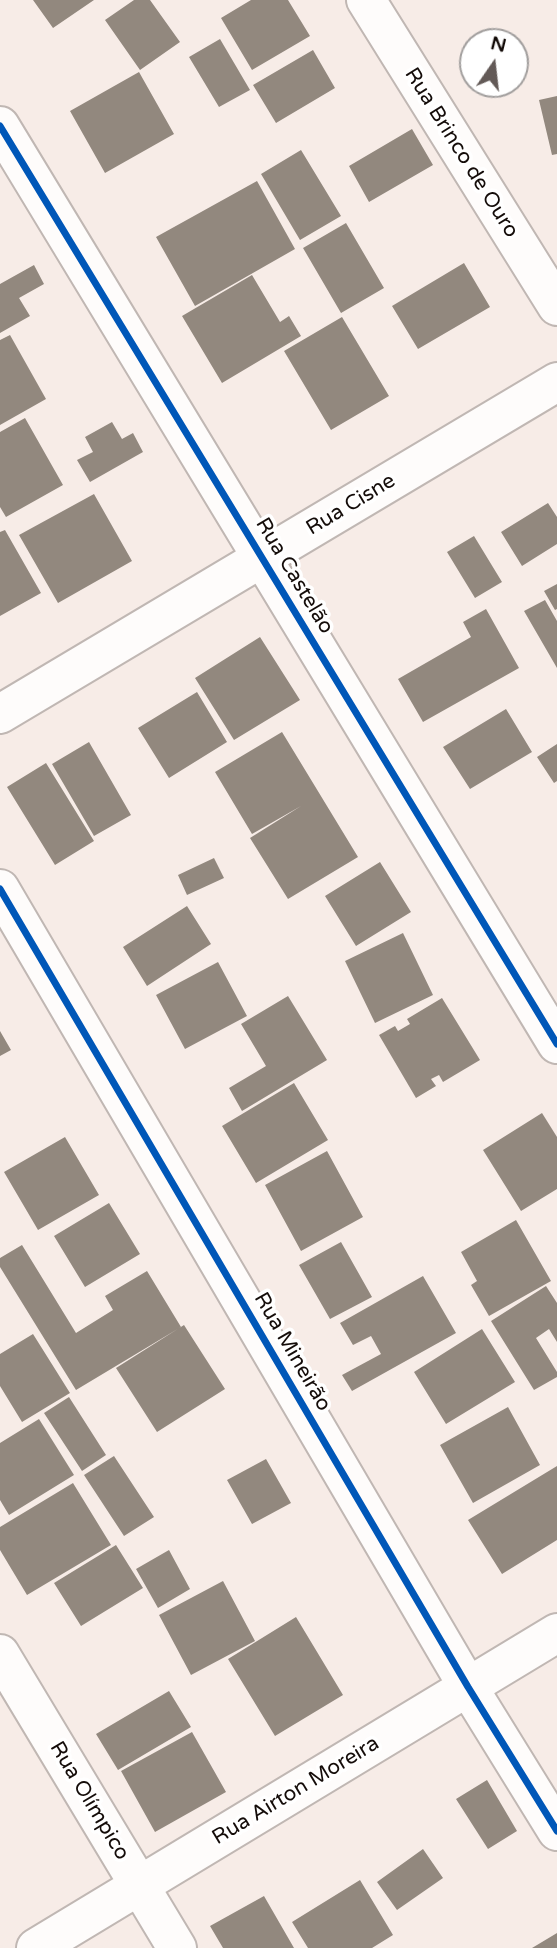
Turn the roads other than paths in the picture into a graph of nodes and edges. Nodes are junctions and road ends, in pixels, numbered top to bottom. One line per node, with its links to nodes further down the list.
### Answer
1 (366, 0): 3 (street, Rua Brinco de Ouro)
2 (0, 126): 5 (street, Rua Castelão)
3 (557, 306)
4 (557, 382): 5 (street, Rua Cisne)
5 (262, 558): 6 (street, Rua Cisne); 8 (street, Rua Castelão)
6 (0, 714)
7 (0, 889): 11 (street, Rua Mineirão)
8 (557, 1044)
9 (557, 1633): 11 (street, Rua Airton Moreira)
10 (0, 1654): 13 (street, Rua Olímpico)
11 (468, 1687): 12 (street, Rua Mineirão); 13 (street, Rua Airton Moreira)
12 (557, 1831)
13 (139, 1885): 14 (street, Rua Airton Moreira); 15 (street, Rua Olímpico)
14 (36, 1948)
15 (177, 1948)

